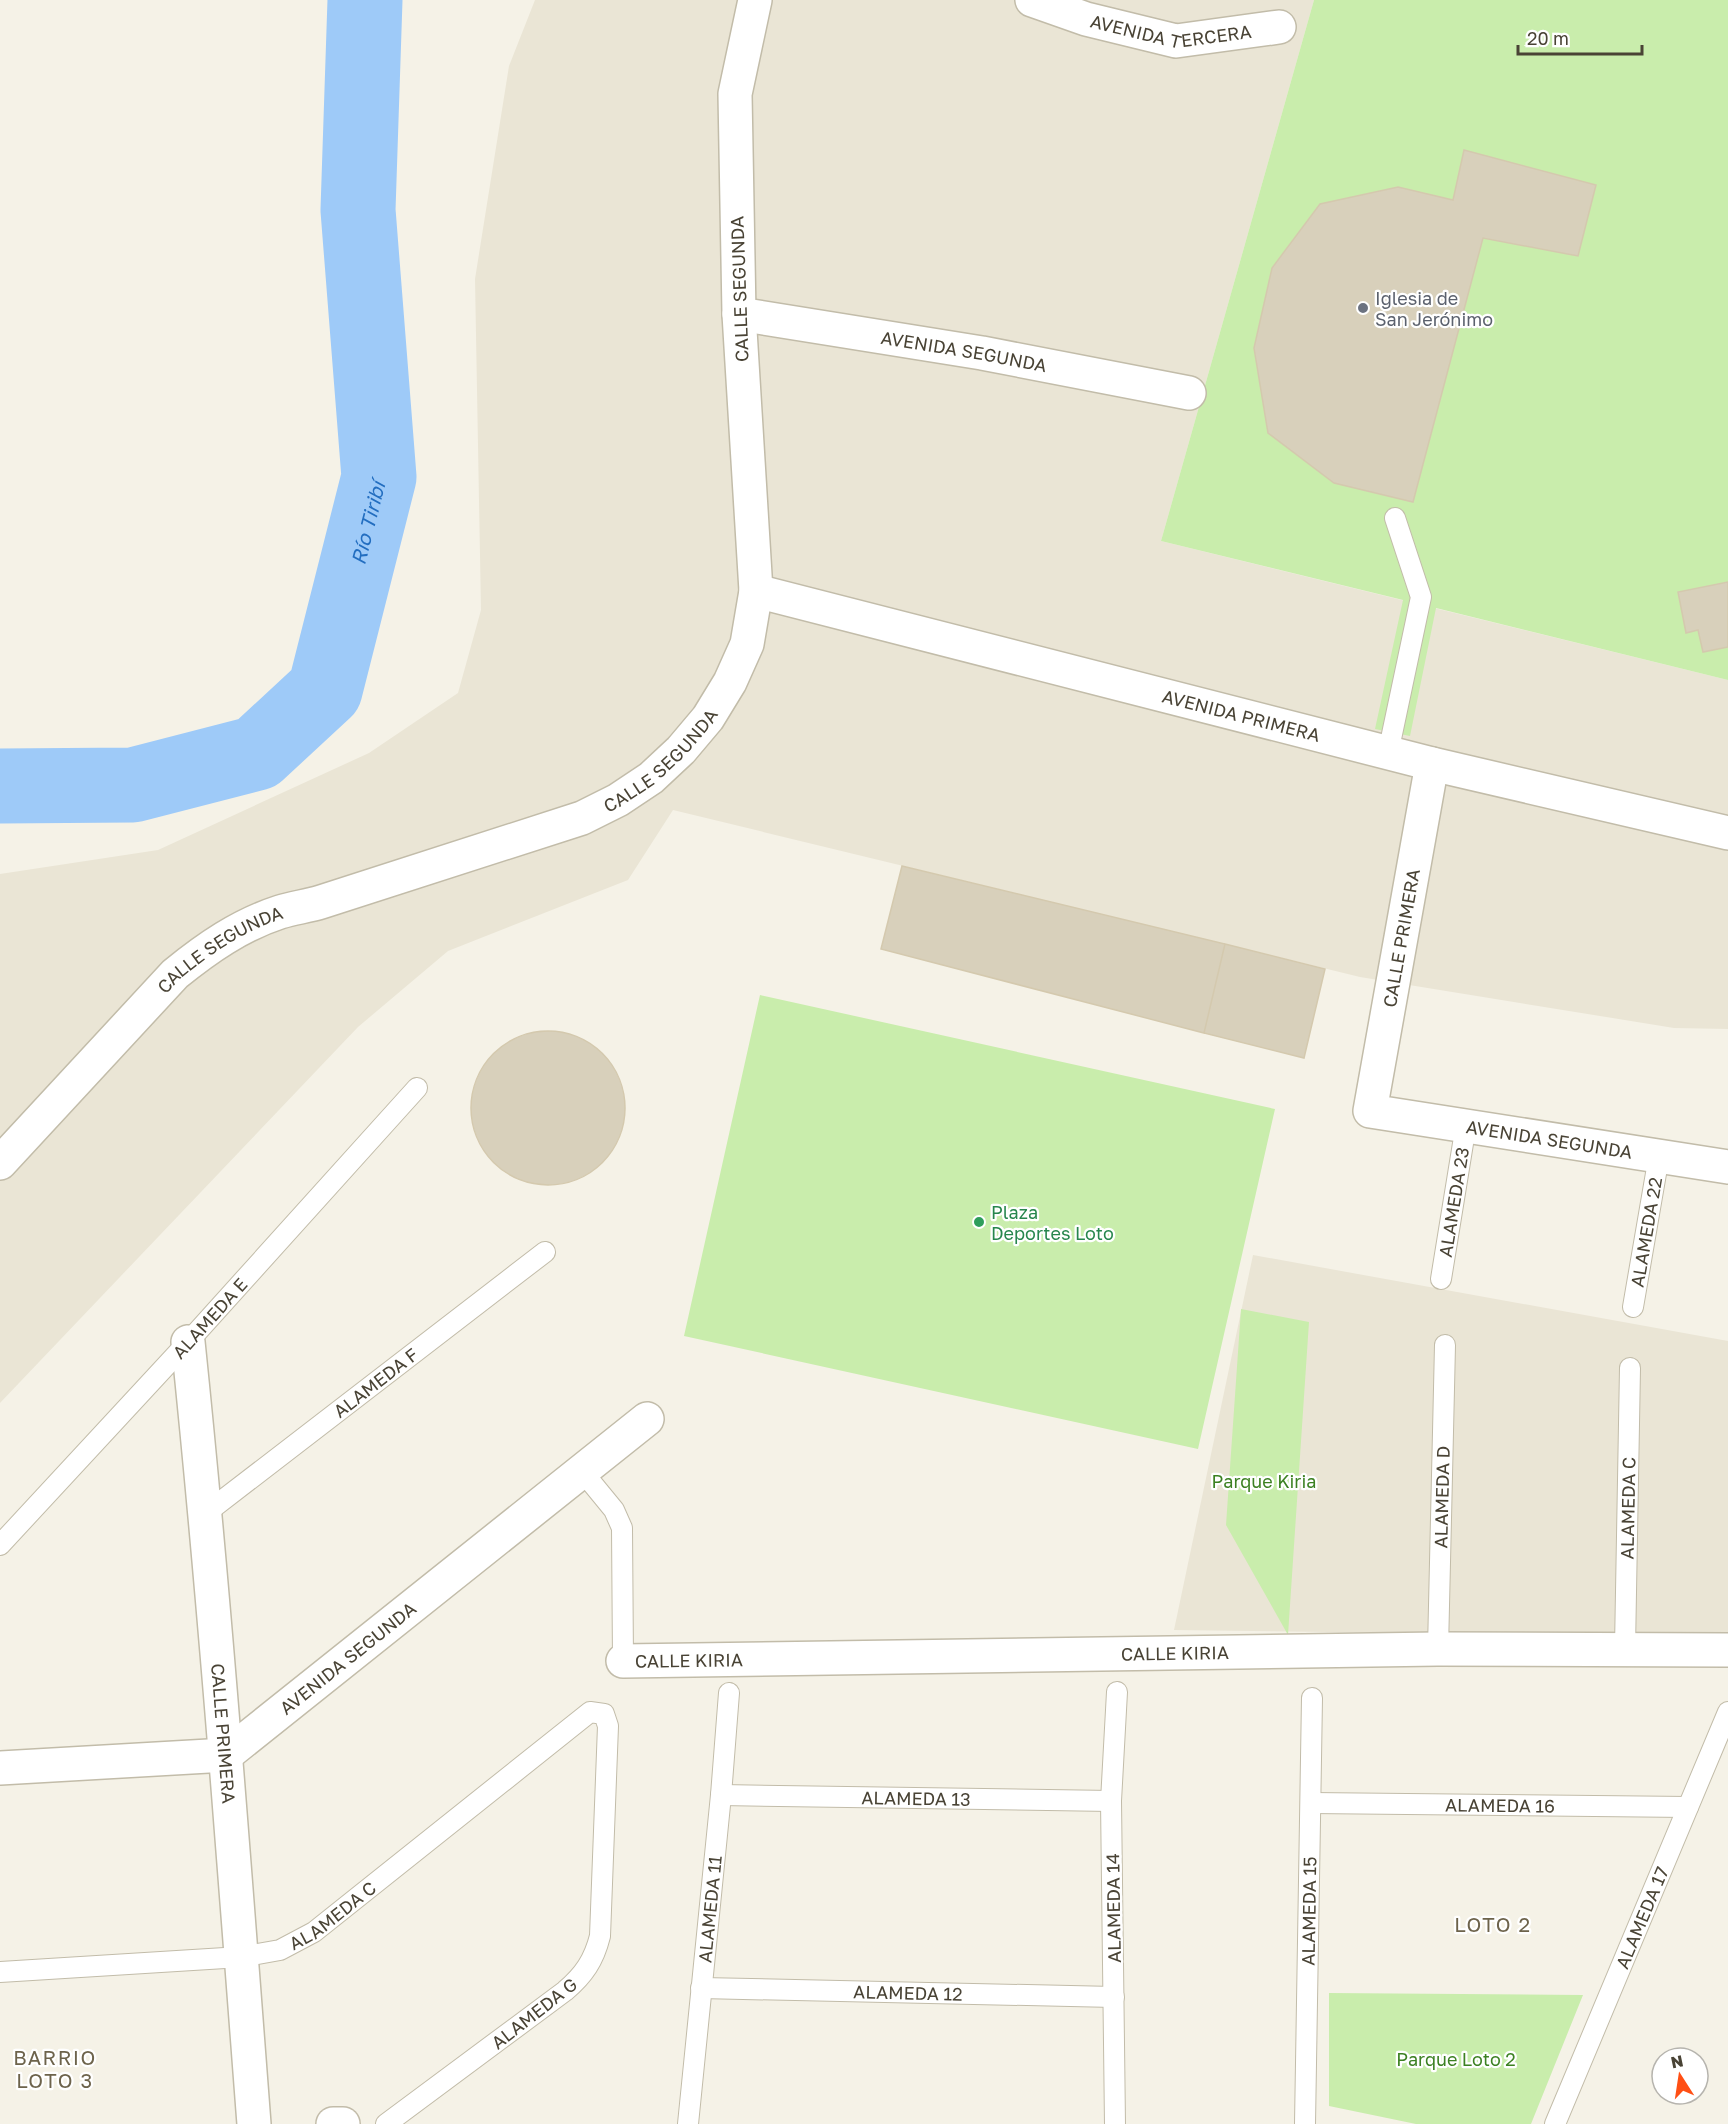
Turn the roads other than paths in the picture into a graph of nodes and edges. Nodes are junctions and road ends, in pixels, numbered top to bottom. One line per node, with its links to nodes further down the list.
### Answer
1 (755, 0): 4 (street, CALLE SEGUNDA)
2 (1032, 0): 3 (street, AVENIDA TERCERA)
3 (1279, 27)
4 (738, 314): 5 (street, AVENIDA SEGUNDA); 7 (street, CALLE SEGUNDA)
5 (1189, 393)
6 (1395, 518): 8 (lane)
7 (756, 591): 8 (street, AVENIDA PRIMERA); 15 (street, CALLE SEGUNDA)
8 (1388, 753): 9 (street, AVENIDA PRIMERA)
9 (1432, 764): 10 (street, AVENIDA PRIMERA); 12 (street, CALLE PRIMERA)
10 (1728, 832)
11 (417, 1088): 20 (lane, ALAMEDA E)
12 (1370, 1111): 13 (street, AVENIDA SEGUNDA)
13 (1466, 1125): 14 (street, AVENIDA SEGUNDA); 18 (lane, ALAMEDA 23)
14 (1659, 1156): 16 (street, AVENIDA SEGUNDA); 19 (lane, ALAMEDA 22)
15 (0, 1163)
16 (1728, 1167)
17 (545, 1252): 25 (lane, ALAMEDA F)
18 (1441, 1279)
19 (1633, 1307)
20 (188, 1342): 25 (street, CALLE PRIMERA); 26 (lane, ALAMEDA E)
21 (1445, 1345): 27 (lane, ALAMEDA D)
22 (1630, 1368): 28 (lane, ALAMEDA C)
23 (647, 1419): 24 (street, AVENIDA SEGUNDA)
24 (582, 1471): 30 (lane); 36 (street, AVENIDA SEGUNDA)
25 (206, 1513): 36 (street, CALLE PRIMERA)
26 (0, 1545)
27 (1438, 1648): 28 (street, CALLE KIRIA); 30 (street, CALLE KIRIA)
28 (1625, 1648): 29 (street, CALLE KIRIA)
29 (1728, 1650)
30 (623, 1661)
31 (729, 1692): 38 (lane, ALAMEDA 11)
32 (1117, 1692): 39 (lane, ALAMEDA 14)
33 (1312, 1698): 40 (lane, ALAMEDA 15)
34 (1728, 1712): 41 (lane, ALAMEDA 17)
35 (604, 1714): 42 (lane, ALAMEDA C); 49 (lane, ALAMEDA G)
36 (226, 1755): 37 (street); 42 (street, CALLE PRIMERA)
37 (0, 1768)
38 (721, 1795): 39 (lane, ALAMEDA 13); 44 (lane, ALAMEDA 11)
39 (1111, 1801): 45 (lane, ALAMEDA 14)
40 (1311, 1803): 41 (lane, ALAMEDA 16); 52 (lane, ALAMEDA 15)
41 (1688, 1807): 53 (lane, ALAMEDA 17)
42 (241, 1957): 43 (lane, ALAMEDA C); 46 (street, CALLE PRIMERA)
43 (0, 1972)
44 (701, 1988): 45 (lane, ALAMEDA 12); 50 (lane, ALAMEDA 11)
45 (1114, 1997): 51 (lane, ALAMEDA 14)
46 (254, 2124)
47 (333, 2124): 48 (street)
48 (343, 2124)
49 (386, 2124)
50 (688, 2124)
51 (1115, 2124)
52 (1305, 2124)
53 (1555, 2124)

